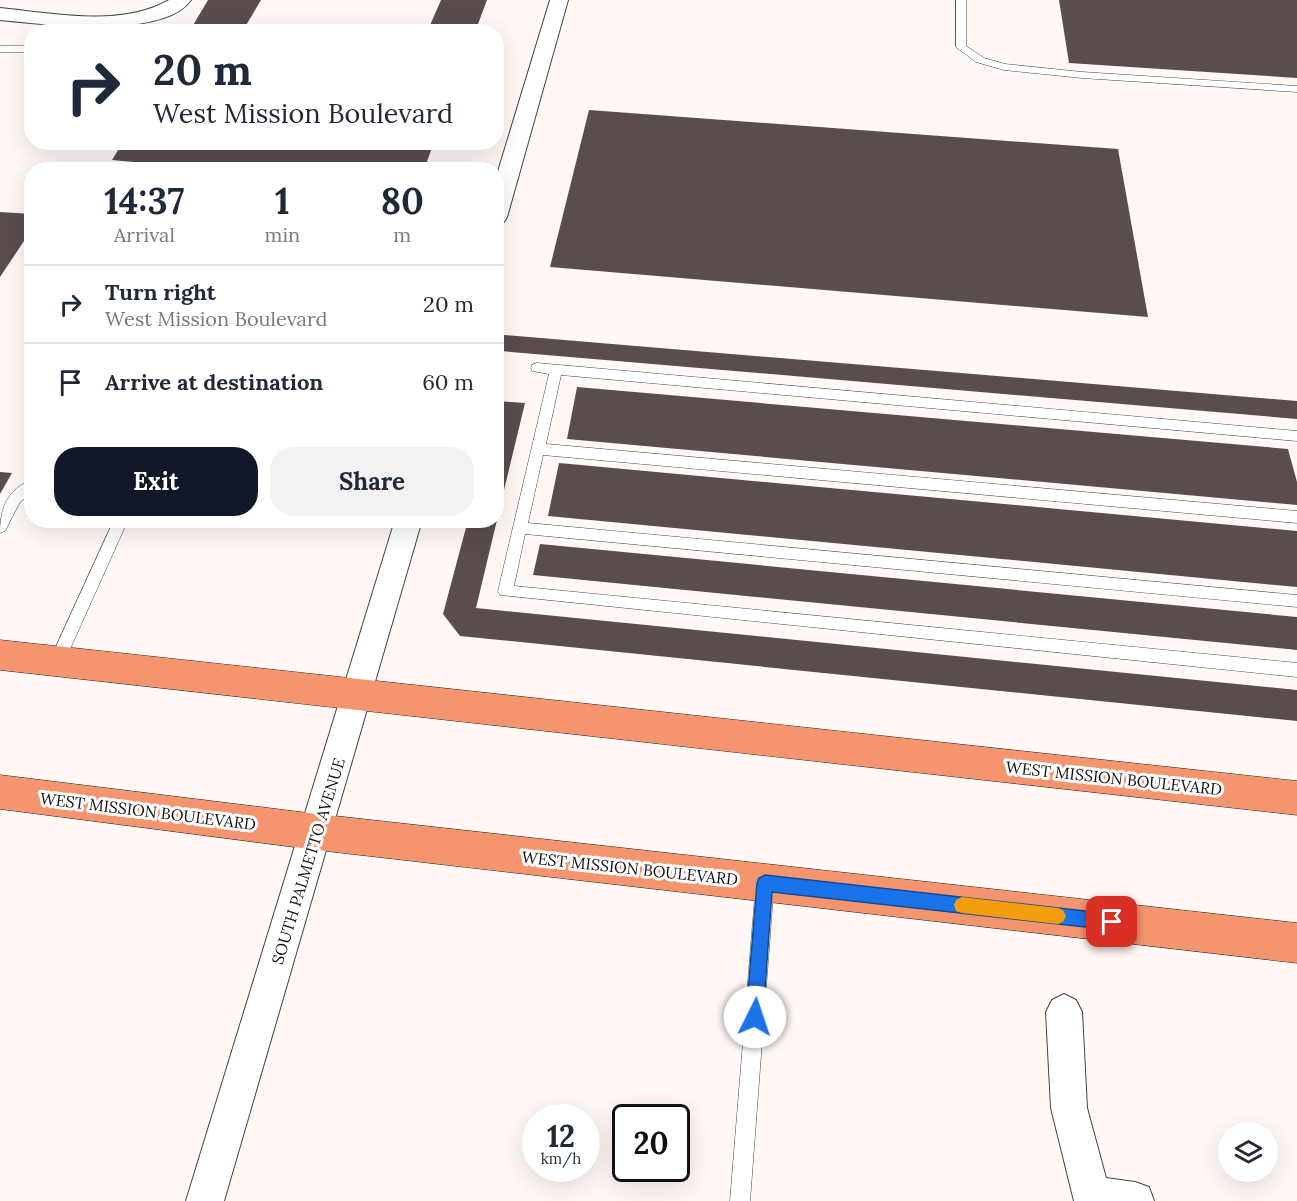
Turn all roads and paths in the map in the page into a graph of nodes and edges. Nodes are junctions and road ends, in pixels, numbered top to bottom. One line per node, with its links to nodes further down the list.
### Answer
1 (182, 0): 4 (street)
2 (559, 0): 8 (street)
3 (961, 0): 7 (lane)
4 (0, 14)
5 (0, 49): 6 (lane)
6 (24, 49)
7 (1297, 89)
8 (504, 189)
9 (537, 368): 10 (lane)
10 (556, 370): 11 (lane); 12 (lane)
11 (1297, 436)
12 (538, 449): 14 (lane); 18 (lane)
13 (24, 491): 15 (lane)
14 (1297, 517)
15 (0, 527)
16 (117, 528): 21 (lane)
17 (407, 528): 23 (street, SOUTH PALMETTO AVENUE)
18 (520, 528): 19 (lane); 22 (lane)
19 (1297, 601)
20 (0, 655): 21 (main road, WEST MISSION BOULEVARD)
21 (57, 662): 23 (main road, WEST MISSION BOULEVARD)
22 (1297, 670)
23 (358, 695): 25 (main road, WEST MISSION BOULEVARD); 26 (street, SOUTH PALMETTO AVENUE)
24 (0, 792): 26 (main road, WEST MISSION BOULEVARD)
25 (1297, 798)
26 (317, 832): 27 (main road, WEST MISSION BOULEVARD); 31 (street, SOUTH PALMETTO AVENUE)
27 (765, 883): 28 (main road, WEST MISSION BOULEVARD); 32 (lane)
28 (1297, 943)
29 (1064, 1012): 30 (street)
30 (1093, 1198): 33 (street)
31 (205, 1201)
32 (740, 1201)
33 (1135, 1201)

